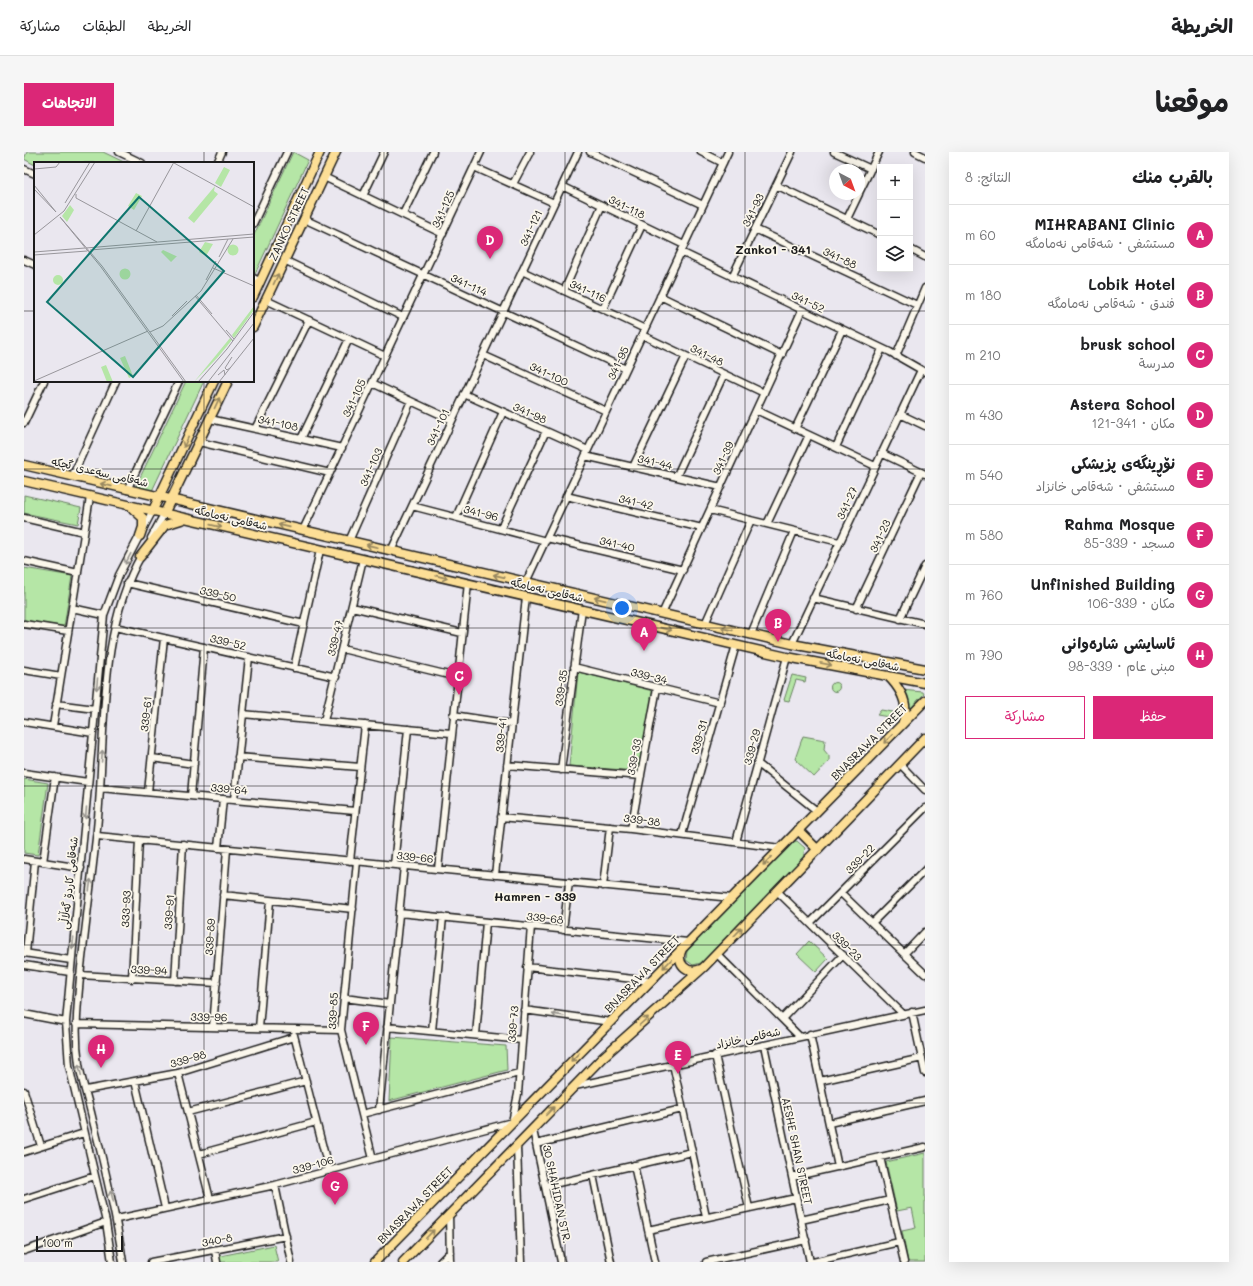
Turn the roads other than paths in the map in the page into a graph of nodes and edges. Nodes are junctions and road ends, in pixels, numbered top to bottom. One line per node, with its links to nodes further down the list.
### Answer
1 (119, 152): 19 (street)
2 (222, 152): 20 (street)
3 (287, 152): 39 (street)
4 (320, 152): 52 (main road, ZANKO STREET)
5 (336, 152): 26 (main road, ZANKO STREET)
6 (384, 152): 31 (street)
7 (433, 152): 36 (street)
8 (481, 152): 22 (street, 341-125)
9 (530, 152): 28 (street)
10 (578, 152): 30 (street, 341-121)
11 (590, 152): 35 (street)
12 (700, 152): 21 (street)
13 (728, 152): 21 (street, 341-95)
14 (792, 152): 29 (street, 341-93)
15 (834, 152): 24 (street)
16 (879, 152): 24 (street)
17 (915, 152): 18 (street)
18 (925, 157)
19 (140, 162)
20 (217, 162)
21 (723, 162): 35 (street, 341-95)
22 (474, 167): 28 (street); 42 (street, 341-125)
23 (24, 169): 25 (street)
24 (871, 170): 27 (street)
25 (34, 174)
26 (324, 177): 31 (street); 37 (main road, ZANKO STREET)
27 (865, 182)
28 (513, 184): 33 (street)
29 (776, 185): 38 (street); 41 (street, 341-93)
30 (562, 186): 33 (street, 341-121); 34 (street, 341-118)
31 (363, 196): 36 (street)
32 (856, 200): 38 (street)
33 (554, 203): 49 (street, 341-121)
34 (602, 205): 40 (street, 341-118); 54 (street)
35 (703, 205): 44 (street, 341-95)
36 (403, 214): 42 (street)
37 (304, 219): 48 (main road, ZANKO STREET); 50 (street, 341-114)
38 (846, 219): 43 (street)
39 (254, 222)
40 (642, 225): 44 (street, 341-118); 59 (street)
41 (755, 229): 51 (street, 341-93); 58 (street, 341-88)
42 (443, 234): 50 (street, 341-125)
43 (877, 234)
44 (684, 246): 46 (street, 341-95)
45 (913, 250): 47 (street)
46 (681, 252): 51 (street, 341-52); 56 (street, 341-95)
47 (925, 256)
48 (284, 260): 57 (main road, ZANKO STREET, one-way to 48); 62 (street)
49 (522, 271): 54 (street, 341-116); 61 (street, 341-121)
50 (423, 274): 61 (street, 341-114); 62 (street, 341-105)
51 (732, 277): 60 (street, 341-52)
52 (256, 280): 55 (main road, ZANKO STREET)
53 (925, 288): 58 (street)
54 (564, 290): 59 (street, 341-116)
55 (254, 291)
56 (660, 296): 65 (street, 341-95); 71 (street)
57 (266, 300): 63 (street); 64 (main road, ZANKO STREET)
58 (917, 305): 74 (street)
59 (603, 309): 65 (street, 341-116)
60 (802, 310): 66 (street, 341-52); 71 (street, 341-39)
61 (503, 312): 70 (street, 341-101); 75 (street, 341-114)
62 (403, 317): 72 (street, 341-105)
63 (309, 320): 68 (street); 96 (street)
64 (254, 325)
65 (645, 328): 67 (street, 341-95)
66 (842, 330): 69 (street, 341-52); 95 (street)
67 (642, 335): 73 (street, 341-48); 75 (street, 341-95)
68 (349, 339): 72 (street); 99 (street)
69 (882, 349): 74 (street, 341-52); 101 (street)
70 (483, 355): 85 (street, 341-101); 89 (street, 341-100)
71 (782, 355): 84 (street, 341-39)
72 (385, 356): 83 (street, 341-105)
73 (686, 356): 77 (street, 341-48); 108 (street)
74 (896, 356): 76 (street, 341-52)
75 (626, 369): 89 (street, 341-95)
76 (923, 371): 90 (street, 341-27)
77 (724, 374): 84 (street, 341-48); 113 (street)
78 (44, 382): 93 (street)
79 (116, 382): 112 (street)
80 (179, 382): 116 (street)
81 (214, 382): 105 (main road, one-way to 105)
82 (228, 382): 91 (main road, one-way to 82)
83 (372, 383): 86 (street); 102 (street, 341-105)
84 (764, 393): 87 (street, 341-39)
85 (464, 394): 88 (street, 341-98); 92 (street, 341-101)
86 (411, 402): 92 (street); 139 (street, 341-103)
87 (756, 410): 95 (street); 115 (street, 341-39)
88 (503, 412): 97 (street, 341-98); 127 (street)
89 (606, 412): 103 (street, 341-95)
90 (900, 414): 94 (street); 104 (street, 341-27)
91 (210, 419): 96 (street, 341-108); 100 (main road)
92 (452, 420): 122 (street, 341-101)
93 (24, 423)
94 (925, 426)
95 (796, 428): 98 (street)
96 (255, 429): 99 (street, 341-108)
97 (546, 431): 103 (street, 341-98); 132 (street)
98 (810, 435): 101 (street); 131 (street)
99 (301, 438): 102 (street, 341-108)
100 (199, 442): 109 (street); 111 (main road)
101 (836, 447): 107 (street)
102 (342, 448): 109 (street, 341-105)
103 (587, 453): 108 (street, 341-44); 117 (street, 341-95)
104 (881, 453): 107 (street, 341-27); 110 (street)
105 (178, 458): 116 (main road); 119 (main road)
106 (24, 465): 112 (main road, شەقامی سەعدی گچکە)
107 (875, 466): 140 (street, 341-27)
108 (633, 467): 113 (street, 341-44)
109 (330, 473): 134 (street, 341-105)
110 (923, 473): 160 (street, 341-23)
111 (183, 476): 120 (main road); 126 (main road)
112 (72, 477): 116 (main road, شەقامی سەعدی گچکە, one-way to 112)
113 (676, 477): 115 (street, 341-44)
114 (24, 481): 118 (main road)
115 (721, 487): 123 (street, 341-39)
116 (130, 490): 119 (main road, شەقامی سەعدی گچکە)
117 (566, 496): 133 (street, 341-42); 138 (street, 341-95)
118 (90, 497): 121 (main road); 136 (street)
119 (159, 497): 120 (main road, شەقامی سەعدی گچکە); 124 (main road)
120 (171, 500): 125 (main road); 126 (main road, شەقامی نەمامگە)
121 (119, 504): 124 (main road); 137 (main road)
122 (412, 506): 127 (street, 341-96); 142 (street, 341-101)
123 (710, 510): 129 (street); 133 (street, 341-39)
124 (152, 512): 125 (main road); 137 (street, شەقامی کاردۆ گەڵاڵی)
125 (164, 514): 130 (main road, شەقامی نەمامگە); 143 (street, شەقامی کاردۆ گەڵاڵی)
126 (236, 515): 134 (main road, شەقامی نەمامگە, one-way to 126)
127 (456, 517): 132 (street, 341-96)
128 (24, 518): 136 (street)
129 (752, 520): 131 (street); 167 (street)
130 (196, 521): 141 (main road, شەقامی نەمامگە, one-way to 141); 143 (main road)
131 (767, 524): 135 (street)
132 (501, 528): 138 (street, 341-96)
133 (702, 528): 148 (street, 341-39)
134 (303, 530): 139 (main road, شەقامی نەمامگە)
135 (794, 531): 140 (street); 172 (street)
136 (84, 532): 149 (street)
137 (140, 536): 163 (street, شەقامی کاردۆ گەڵاڵی, one-way to 163)
138 (546, 539): 148 (street, 341-40); 151 (street, 341-95)
139 (349, 541): 142 (main road, شەقامی نەمامگە, one-way to 139)
140 (839, 542): 156 (street, 341-27)
141 (320, 550): 144 (main road, شەقامی نەمامگە); 166 (street)
142 (391, 551): 145 (main road, شەقامی نەمامگە)
143 (140, 556): 152 (street, شەقامی کاردۆ گەڵاڵی)
144 (363, 559): 150 (main road, شەقامی نەمامگە); 159 (street, 339-47)
145 (431, 560): 150 (main road); 151 (main road, شەقامی نەمامگە, one-way to 145)
146 (24, 562): 149 (street)
147 (925, 566): 164 (street)
148 (682, 570): 162 (street, 341-39)
149 (78, 573): 158 (street)
150 (428, 574): 153 (main road, شەقامی نەمامگە, one-way to 153)
151 (526, 582): 154 (main road, شەقامی نەمامگە)
152 (127, 583): 166 (street, 339-50); 169 (street, شەقامی کاردۆ گەڵاڵی)
153 (468, 583): 155 (main road, شەقامی نەمامگە); 171 (street)
154 (564, 591): 157 (main road); 162 (main road, شەقامی نەمامگە, one-way to 154)
155 (526, 597): 157 (main road, شەقامی نەمامگە); 198 (street, 339-41)
156 (813, 598): 160 (street); 174 (street, 341-27)
157 (560, 604): 161 (main road, شەقامی نەمامگە)
158 (72, 608): 163 (street); 170 (street)
159 (352, 608): 171 (street); 177 (street, 339-47)
160 (856, 609): 164 (street)
161 (582, 610): 175 (main road, شەقامی نەمامگە, one-way to 175); 180 (street, 339-35)
162 (662, 614): 167 (main road, شەقامی نەمامگە)
163 (104, 615): 193 (street, شەقامی کاردۆ گەڵاڵی, one-way to 193)
164 (900, 619): 168 (street)
165 (24, 624): 170 (street)
166 (304, 624): 181 (street)
167 (704, 624): 172 (main road, شەقامی نەمامگە, one-way to 167)
168 (925, 624)
169 (115, 627): 173 (street, 339-52); 218 (street, شەقامی کاردۆ گەڵاڵی, one-way to 169)
170 (68, 631): 185 (street)
171 (462, 633): 187 (street)
172 (751, 634): 174 (main road, شەقامی نەمامگە)
173 (164, 638): 176 (street, 339-52); 207 (street, 339-61)
174 (792, 644): 182 (main road, شەقامی نەمامگە)
175 (736, 645): 178 (main road, شەقامی نەمامگە); 191 (street, 339-31)
176 (204, 647): 179 (street, 339-52); 208 (street)
177 (342, 650): 186 (street, 339-47); 187 (street)
178 (787, 656): 184 (main road, شەقامی نەمامگە, one-way to 184); 209 (street, 339-29)
179 (248, 657): 181 (street, 339-52); 194 (street)
180 (574, 667): 189 (street, 339-34); 213 (street, 339-35)
181 (294, 668): 186 (street, 339-52)
182 (924, 668)
183 (24, 670): 185 (street)
184 (887, 675): 188 (main road, شەقامی نەمامگە); 199 (main road)
185 (61, 676): 192 (street)
186 (336, 677): 196 (street, 339-47)
187 (457, 677): 195 (street)
188 (925, 684)
189 (657, 688): 191 (street, 339-34); 215 (street, 339-33)
190 (925, 701): 199 (main road, BNASRAWA STREET)
191 (720, 703): 231 (street, 339-31)
192 (56, 704): 193 (street); 201 (street)
193 (95, 709): 203 (street, شەقامی کاردۆ گەڵاڵی)
194 (243, 714): 196 (street); 206 (street)
195 (453, 715): 198 (street); 204 (street)
196 (324, 721): 200 (street)
197 (24, 722): 201 (street)
198 (512, 724): 211 (street, 339-41)
199 (903, 724): 226 (main road, BNASRAWA STREET, one-way to 226)
200 (365, 725): 202 (street); 212 (street)
201 (53, 726): 203 (street)
202 (408, 729): 204 (street); 245 (street)
203 (93, 733): 217 (street, شەقامی کاردۆ گەڵاڵی)
204 (451, 733): 248 (street)
205 (925, 738): 210 (main road)
206 (238, 757): 212 (street); 223 (street)
207 (152, 758): 208 (street); 220 (street, 339-61)
208 (194, 764): 221 (street)
209 (758, 764): 226 (street); 234 (street, 339-29)
210 (900, 764): 219 (street); 239 (main road)
211 (507, 765): 213 (street); 227 (street, 339-41)
212 (360, 767): 225 (street)
213 (561, 770): 215 (street)
214 (24, 772): 216 (street)
215 (641, 776): 229 (street, 339-33)
216 (55, 777): 217 (street); 244 (street)
217 (88, 782): 247 (street, شەقامی کاردۆ گەڵاڵی, one-way to 247)
218 (100, 788): 220 (street, 339-64); 232 (street, شەقامی کاردۆ گەڵاڵی)
219 (925, 790)
220 (148, 792): 221 (street, 339-64)
221 (191, 796): 222 (street, 339-64)
222 (223, 799): 223 (street, 339-64); 236 (street)
223 (234, 800): 225 (street, 339-64)
224 (925, 808): 254 (street, 339-22)
225 (355, 811): 242 (street)
226 (817, 811): 230 (main road, BNASRAWA STREET)
227 (501, 817): 228 (street, 339-38); 250 (street, 339-41)
228 (610, 827): 229 (street, 339-38); 252 (street)
229 (631, 829): 231 (street, 339-38)
230 (798, 830): 237 (main road, BNASRAWA STREET); 239 (main road)
231 (682, 835): 234 (street, 339-38)
232 (97, 836): 233 (street, 339-66); 258 (street, شەقامی کاردۆ گەڵاڵی, one-way to 232)
233 (139, 840): 235 (street, 339-66); 282 (street, 333-93)
234 (736, 842): 237 (street, 339-38)
235 (183, 844): 236 (street, 339-66); 283 (street, 339-91)
236 (218, 848): 238 (street, 339-66)
237 (780, 848): 256 (main road, BNASRAWA STREET, one-way to 256)
238 (227, 849): 242 (street, 339-66); 255 (street, 339-89)
239 (818, 850): 253 (main road)
240 (24, 859): 241 (street)
241 (35, 861): 244 (street); 260 (street)
242 (350, 861): 243 (street, 339-66)
243 (357, 861): 245 (street, 339-66); 261 (street, 339-85)
244 (44, 862): 247 (street)
245 (394, 865): 246 (street, 339-66)
246 (404, 866): 248 (street, 339-66); 262 (street)
247 (81, 868): 257 (street, شەقامی کاردۆ گەڵاڵی)
248 (438, 869): 250 (street, 339-66)
249 (925, 870): 266 (street)
250 (495, 875): 251 (street, 339-66)
251 (569, 882): 252 (street, 339-66); 268 (street)
252 (603, 886): 256 (street, 339-66)
253 (777, 891): 265 (street, 339-23); 272 (main road, one-way to 253)
254 (840, 893): 265 (street, 339-22); 266 (street)
255 (223, 896): 259 (street); 285 (street, 339-89)
256 (732, 898): 270 (main road, BNASRAWA STREET)
257 (78, 900): 258 (street); 275 (street, شەقامی کاردۆ گەڵاڵی, one-way to 275)
258 (88, 900): 281 (street, شەقامی کاردۆ گەڵاڵی)
259 (270, 901): 261 (street); 299 (street)
260 (27, 907): 271 (street)
261 (353, 909): 286 (street, 339-85)
262 (399, 913): 263 (street, 339-68); 287 (street)
263 (443, 917): 264 (street, 339-68); 302 (street)
264 (486, 922): 267 (street, 339-68); 304 (street)
265 (810, 923): 274 (street, 339-23)
266 (872, 923): 273 (street)
267 (531, 926): 268 (street, 339-68); 277 (street, 339-73)
268 (563, 930): 270 (street, 339-68)
269 (925, 932): 273 (street)
270 (685, 945): 278 (main road); 284 (main road, BNASRAWA STREET, one-way to 284)
271 (25, 953): 275 (street)
272 (717, 954): 278 (main road); 293 (street)
273 (904, 954): 280 (street)
274 (842, 955): 292 (street, 339-23); 293 (street)
275 (71, 960): 279 (street, شەقامی کاردۆ گەڵاڵی)
276 (24, 965): 279 (street)
277 (528, 967): 284 (street); 288 (street, 339-73)
278 (704, 967): 318 (main road, one-way to 278)
279 (70, 972): 294 (street, شەقامی کاردۆ گەڵاڵی)
280 (925, 974)
281 (80, 975): 282 (street, 339-94); 296 (street, شەقامی کاردۆ گەڵاڵی)
282 (132, 979): 283 (street, 339-94)
283 (175, 981): 285 (street, 339-94)
284 (650, 981): 295 (main road, BNASRAWA STREET)
285 (217, 983): 297 (street, 339-89)
286 (344, 998): 287 (street); 301 (street, 339-85)
287 (390, 1004): 298 (street)
288 (524, 1010): 295 (street, one-way to 288); 307 (street, 339-73)
289 (925, 1010): 290 (street, شەقامی خانزاد)
290 (912, 1012): 292 (street, شەقامی خانزاد); 310 (street)
291 (24, 1014): 294 (street)
292 (902, 1014): 303 (street, شەقامی خانزاد)
293 (782, 1019): 306 (street)
294 (66, 1022): 330 (street, شەقامی کاردۆ گەڵاڵی)
295 (611, 1022): 327 (main road, BNASRAWA STREET, one-way to 327)
296 (76, 1024): 297 (street, 339-96); 319 (street, شەقامی کاردۆ گەڵاڵی, one-way to 296)
297 (213, 1027): 299 (street, 339-96)
298 (388, 1027): 302 (street); 323 (street)
299 (259, 1028): 300 (street, 339-96)
300 (294, 1029): 301 (street, 339-96); 305 (street)
301 (341, 1030): 325 (street, 339-85)
302 (432, 1031): 304 (street)
303 (810, 1034): 306 (street, شەقامی خانزاد); 317 (street)
304 (476, 1035): 307 (street)
305 (294, 1037): 312 (street, 339-98); 316 (street)
306 (800, 1037): 308 (street, شەقامی خانزاد)
307 (522, 1040): 313 (street, 339-73)
308 (764, 1045): 309 (street, شەقامی خانزاد); 345 (street, AESHE SHAN STREET)
309 (715, 1055): 311 (street, شەقامی خانزاد); 353 (street)
310 (922, 1058): 314 (street); 317 (street)
311 (673, 1064): 318 (street, شەقامی خانزاد); 322 (street)
312 (178, 1073): 315 (street, 339-98); 324 (street)
313 (519, 1073): 323 (street); 327 (street, 339-73)
314 (925, 1073)
315 (135, 1081): 319 (street, 339-98); 352 (street)
316 (306, 1081): 324 (street); 326 (street)
317 (820, 1081): 328 (street)
318 (575, 1086): 329 (main road, one-way to 318)
319 (86, 1090): 356 (street, شەقامی کاردۆ گەڵاڵی, one-way to 319)
320 (24, 1093): 332 (street)
321 (925, 1101): 328 (street)
322 (682, 1109): 331 (street); 336 (street)
323 (379, 1110): 325 (street)
324 (188, 1112): 337 (street)
325 (362, 1114): 339 (street, 339-85)
326 (316, 1122): 337 (street); 342 (street)
327 (512, 1122): 339 (street, 339-106); 372 (main road, BNASRAWA STREET)
328 (828, 1123): 341 (street)
329 (533, 1130): 331 (street, 30 SHAHIDAN STR.); 333 (main road)
330 (84, 1132): 332 (street); 344 (street, شەقامی کاردۆ گەڵاڵی)
331 (536, 1144): 347 (street, 30 SHAHIDAN STR.)
332 (42, 1146): 335 (street)
333 (517, 1146): 354 (main road); 376 (street)
334 (925, 1147): 338 (street)
335 (24, 1152)
336 (692, 1152): 340 (street); 355 (street)
337 (199, 1154): 350 (street)
338 (880, 1157): 341 (street); 351 (street)
339 (373, 1159): 342 (street, 339-106)
340 (634, 1165): 343 (street); 359 (street)
341 (838, 1167): 345 (street)
342 (329, 1171): 346 (street, 339-106)
343 (593, 1175): 347 (street); 378 (street)
344 (95, 1176): 349 (street); 358 (street, شەقامی کاردۆ گەڵاڵی)
345 (792, 1177): 348 (street, AESHE SHAN STREET)
346 (275, 1185): 350 (street, 339-106); 360 (street)
347 (545, 1186): 377 (street, 30 SHAHIDAN STR.)
348 (796, 1198): 353 (street); 357 (street, AESHE SHAN STREET)
349 (24, 1199)
350 (210, 1199): 352 (street, 339-106)
351 (890, 1200): 357 (street); 362 (street)
352 (166, 1208): 356 (street, 339-106)
353 (748, 1208): 355 (street)
354 (449, 1214): 365 (street); 373 (main road, one-way to 354)
355 (706, 1217): 359 (street)
356 (117, 1219): 368 (street, شەقامی کاردۆ گەڵاڵی)
357 (801, 1220): 361 (street, AESHE SHAN STREET)
358 (106, 1222): 364 (street); 367 (street, شەقامی کاردۆ گەڵاڵی)
359 (648, 1230): 379 (street)
360 (286, 1236): 363 (street, 340-8); 371 (street)
361 (806, 1240): 380 (street); 381 (street, AESHE SHAN STREET)
362 (899, 1242): 381 (street); 382 (street)
363 (215, 1250): 366 (street, 340-8); 370 (street)
364 (24, 1251)
365 (450, 1252): 374 (street); 375 (street)
366 (176, 1260): 369 (street, 340-8)
367 (112, 1262)
368 (124, 1262)
369 (151, 1262)
370 (217, 1262)
371 (291, 1262)
372 (375, 1262)
373 (403, 1262)
374 (440, 1262)
375 (450, 1262)
376 (521, 1262)
377 (561, 1262)
378 (611, 1262)
379 (655, 1262)
380 (706, 1262)
381 (812, 1262)
382 (904, 1262)

